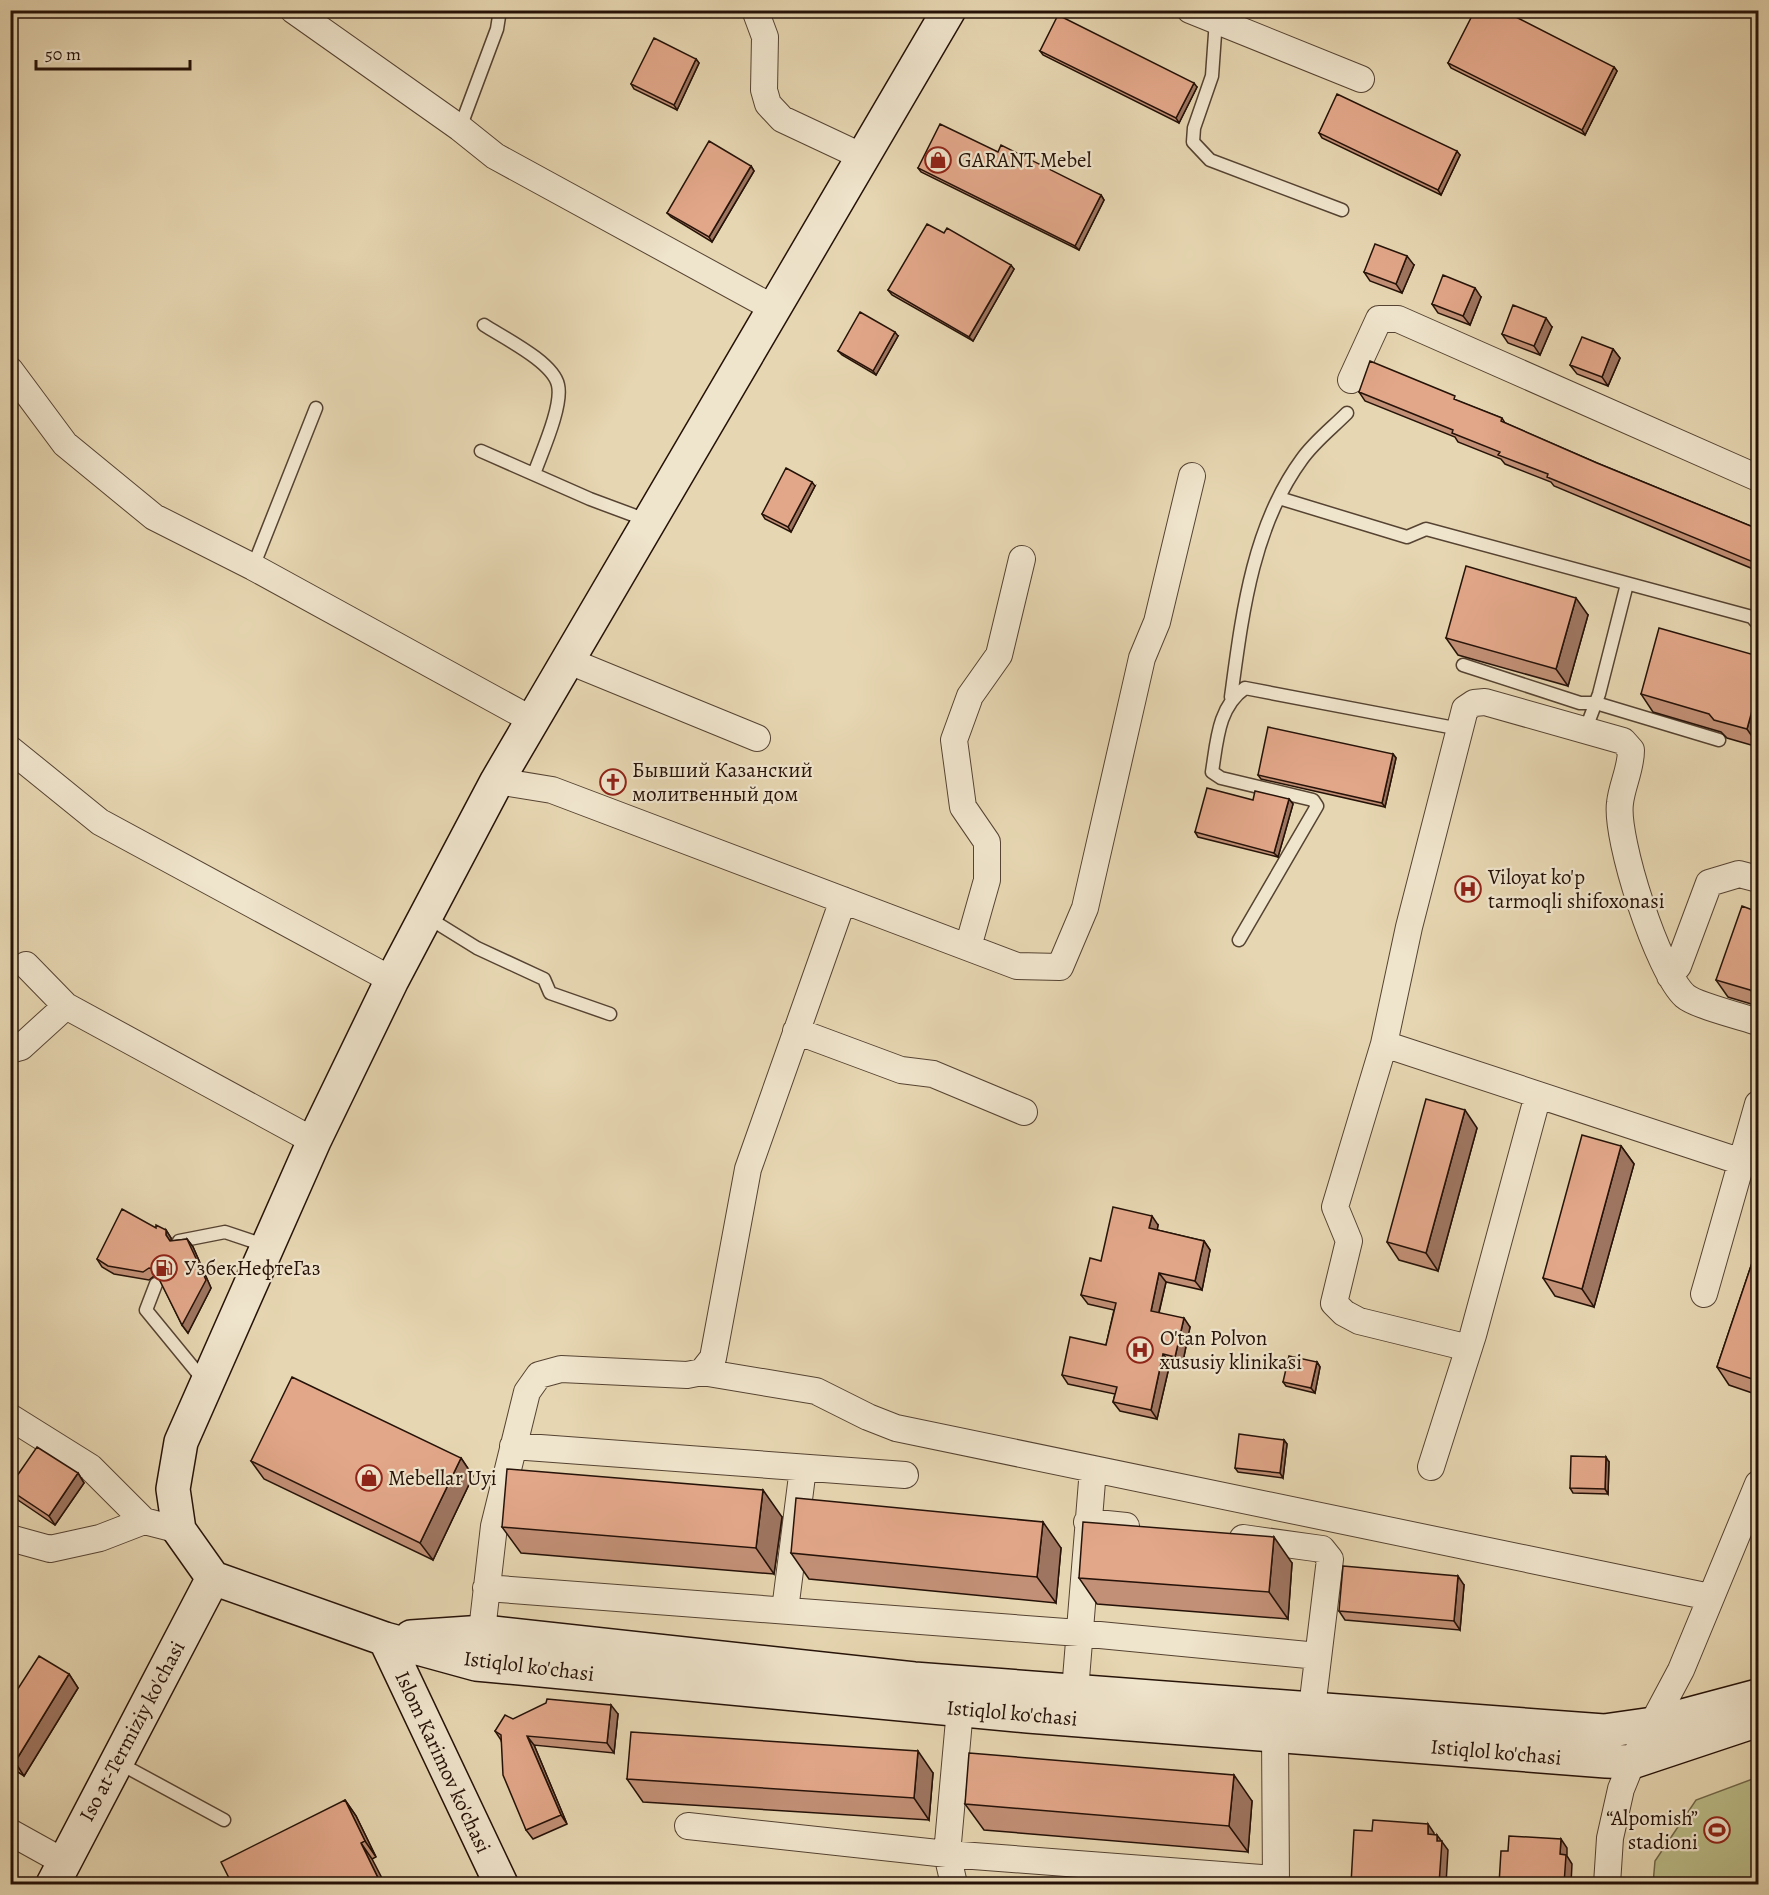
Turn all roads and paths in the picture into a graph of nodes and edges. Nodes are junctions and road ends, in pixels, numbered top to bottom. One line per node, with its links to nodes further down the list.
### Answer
1 (293, 10): 8 (street)
2 (500, 10): 8 (lane)
3 (755, 10): 9 (street)
4 (949, 10): 9 (main road)
5 (1190, 10): 6 (street)
6 (1216, 20): 7 (street); 10 (lane)
7 (1361, 79)
8 (460, 128): 11 (street)
9 (863, 157): 11 (main road)
10 (1342, 210)
11 (775, 309): 22 (main road)
12 (484, 325): 18 (lane)
13 (10, 370): 24 (street)
14 (1351, 380): 20 (street)
15 (316, 408): 24 (lane)
16 (1347, 413): 21 (lane)
17 (482, 451): 18 (lane)
18 (534, 474): 22 (lane)
19 (1192, 476): 42 (street)
20 (1758, 478)
21 (1279, 498): 25 (lane); 29 (lane)
22 (651, 522): 27 (main road)
23 (1022, 559): 42 (street)
24 (253, 567): 31 (street)
25 (1627, 584): 26 (lane); 30 (lane)
26 (1758, 624)
27 (569, 661): 31 (main road); 34 (street)
28 (1463, 665): 30 (lane)
29 (1231, 697): 32 (lane); 41 (lane)
30 (1596, 703): 33 (lane); 35 (lane)
31 (534, 721): 37 (main road)
32 (1460, 729): 33 (street); 50 (street)
33 (1585, 731): 44 (street)
34 (757, 738)
35 (1719, 740)
36 (10, 748): 45 (street)
37 (497, 781): 39 (street); 40 (main road)
38 (1758, 879): 44 (street)
39 (843, 900): 42 (street); 49 (street)
40 (426, 916): 45 (main road); 47 (lane)
41 (1239, 940)
42 (968, 947)
43 (26, 964): 46 (street)
44 (1670, 976): 48 (street)
45 (392, 980): 55 (main road)
46 (66, 1006): 51 (street); 55 (street)
47 (610, 1014)
48 (1758, 1022)
49 (796, 1031): 54 (street); 62 (street)
50 (1384, 1044): 52 (street); 61 (street)
51 (10, 1050)
52 (1538, 1095): 56 (street); 61 (street)
53 (1758, 1104): 56 (street)
54 (1024, 1112)
55 (314, 1141): 58 (main road)
56 (1742, 1162): 60 (street)
57 (179, 1241): 58 (lane)
58 (269, 1246): 63 (main road)
59 (156, 1284): 63 (lane)
60 (1704, 1294)
61 (1469, 1348): 66 (street)
62 (702, 1372): 65 (street); 68 (street)
63 (207, 1385): 74 (main road)
64 (10, 1417): 71 (street)
65 (513, 1446): 67 (street); 78 (street)
66 (1431, 1467)
67 (802, 1468): 69 (street); 80 (street)
68 (1093, 1469): 72 (street); 79 (street)
69 (905, 1475)
70 (1758, 1484): 79 (street)
71 (144, 1521): 74 (street); 76 (street)
72 (1087, 1522): 73 (street); 81 (street)
73 (1144, 1528)
74 (179, 1530): 77 (main road)
75 (1214, 1535): 84 (street)
76 (10, 1538)
77 (213, 1578): 82 (main road, Istiqlol ko'chasi); 92 (main road, Iso at-Termiziy ko'chasi)
78 (486, 1588): 80 (street); 83 (street)
79 (1710, 1598): 90 (street)
80 (785, 1610): 81 (street)
81 (1079, 1633): 84 (street); 85 (street)
82 (385, 1639): 83 (main road, Istiqlol ko'chasi); 100 (main road, Islom Karimov ko'chasi)
83 (480, 1648): 85 (main road, Istiqlol ko'chasi); 88 (main road, Istiqlol ko'chasi)
84 (1318, 1656): 87 (street)
85 (1075, 1691): 87 (main road, Istiqlol ko'chasi)
86 (1758, 1696): 90 (main road, Istiqlol ko'chasi)
87 (1312, 1708): 90 (main road, Istiqlol ko'chasi)
88 (960, 1709): 91 (main road, Istiqlol ko'chasi); 97 (street)
89 (1758, 1720): 93 (main road, Istiqlol ko'chasi)
90 (1653, 1724): 93 (street)
91 (1275, 1734): 93 (main road, Istiqlol ko'chasi); 99 (street)
92 (115, 1761): 94 (lane); 98 (main road, Iso at-Termiziy ko'chasi)
93 (1632, 1762): 102 (street)
94 (224, 1820)
95 (688, 1826): 97 (street)
96 (10, 1832): 98 (street)
97 (948, 1854): 99 (street); 101 (street)
98 (58, 1873)
99 (1276, 1882)
100 (501, 1884)
101 (954, 1884)
102 (1607, 1884)

